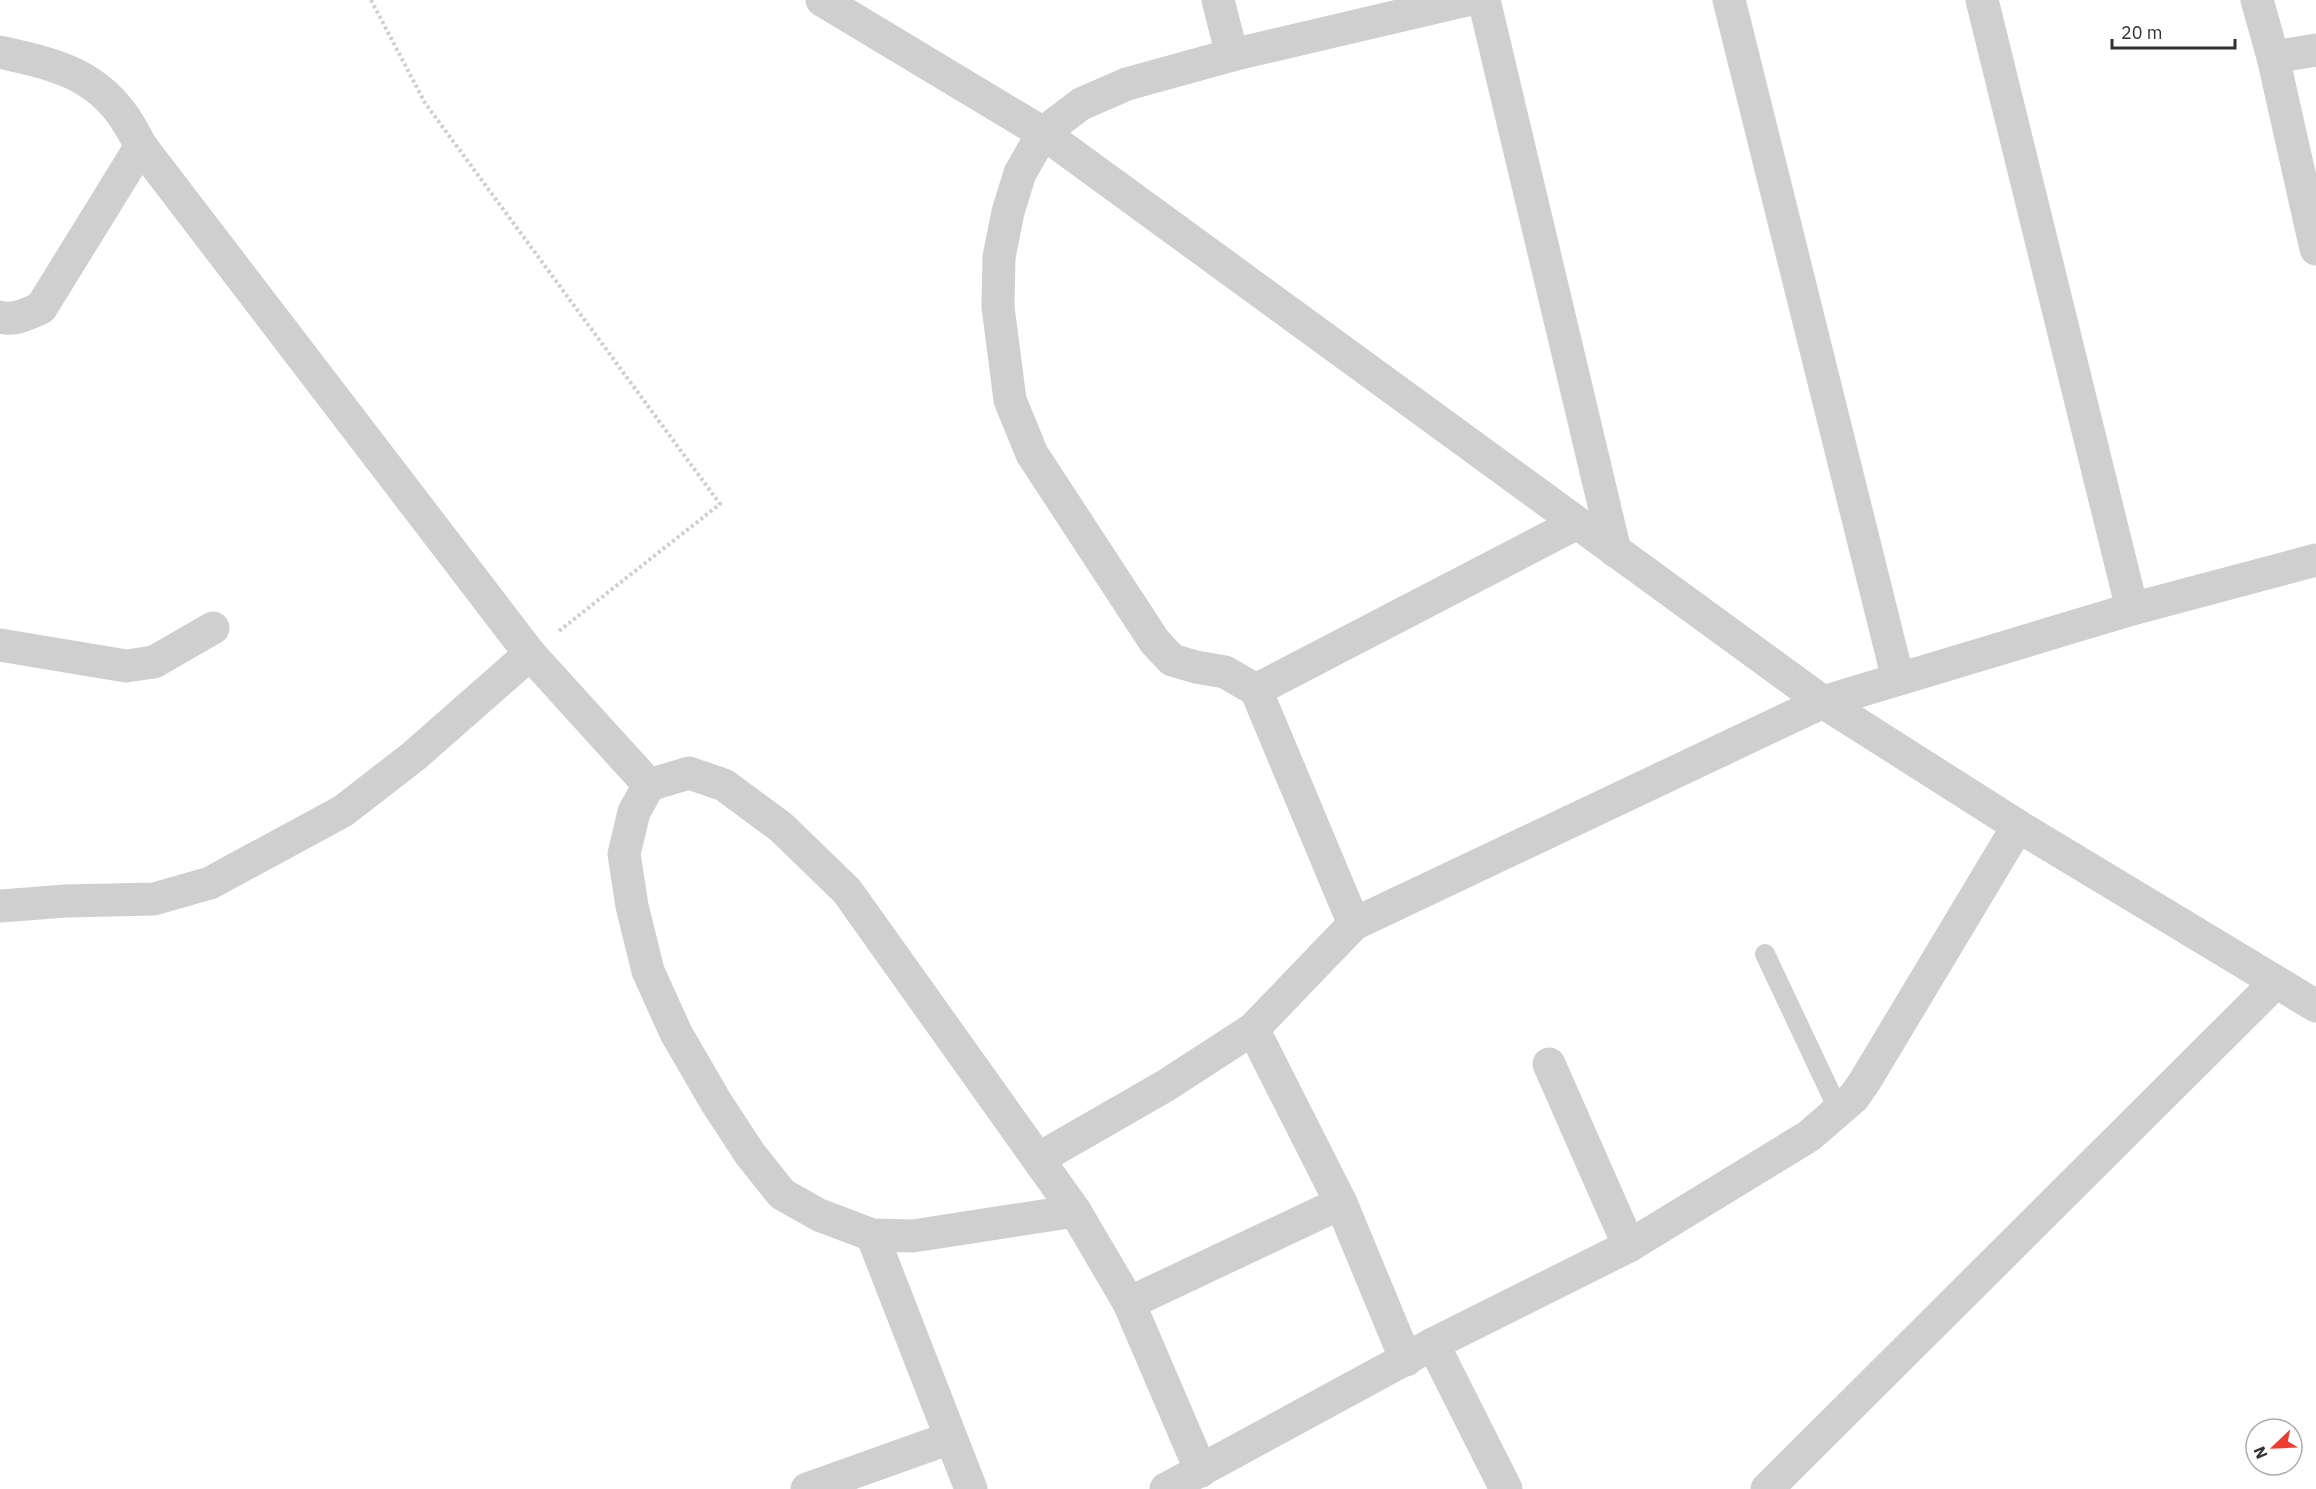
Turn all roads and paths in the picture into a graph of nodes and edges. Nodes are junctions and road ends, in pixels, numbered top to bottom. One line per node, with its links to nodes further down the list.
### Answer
1 (371, 0): 23 (path)
2 (822, 0): 13 (street)
3 (1218, 0): 11 (street)
4 (1467, 0): 11 (street)
5 (1484, 0): 18 (street)
6 (1729, 0): 24 (street)
7 (1982, 0): 20 (street)
8 (2258, 0): 12 (street)
9 (2316, 50): 12 (street)
10 (0, 52): 14 (street)
11 (1232, 55): 13 (street)
12 (2272, 57): 15 (street)
13 (1044, 133): 17 (street); 25 (street)
14 (141, 146): 16 (street); 23 (street)
15 (2316, 249)
16 (0, 317)
17 (1577, 523): 18 (street); 25 (street)
18 (1616, 551): 26 (street)
19 (2316, 560): 20 (street)
20 (2132, 609): 24 (street)
21 (213, 628): 22 (street)
22 (0, 645)
23 (530, 654): 27 (street); 29 (street)
24 (1898, 679): 26 (street)
25 (1256, 690): 30 (street)
26 (1823, 702): 28 (street); 30 (street)
27 (650, 785): 37 (street); 40 (street)
28 (2018, 826): 32 (street); 36 (street)
29 (0, 906)
30 (1354, 924): 34 (street)
31 (1765, 954): 36 (lane)
32 (2275, 983): 33 (street); 50 (street)
33 (2316, 1006)
34 (1253, 1029): 37 (street); 38 (street)
35 (1550, 1064): 41 (street)
36 (1839, 1112): 41 (street)
37 (1038, 1159): 39 (street)
38 (1341, 1203): 42 (street); 43 (street)
39 (1075, 1211): 40 (street); 42 (street)
40 (872, 1235): 44 (street)
41 (1629, 1246): 43 (street)
42 (1129, 1303): 45 (street)
43 (1419, 1352): 45 (street); 49 (street)
44 (950, 1438): 46 (street); 47 (street)
45 (1201, 1471): 48 (street)
46 (807, 1489)
47 (972, 1489)
48 (1166, 1489)
49 (1506, 1489)
50 (1767, 1489)

